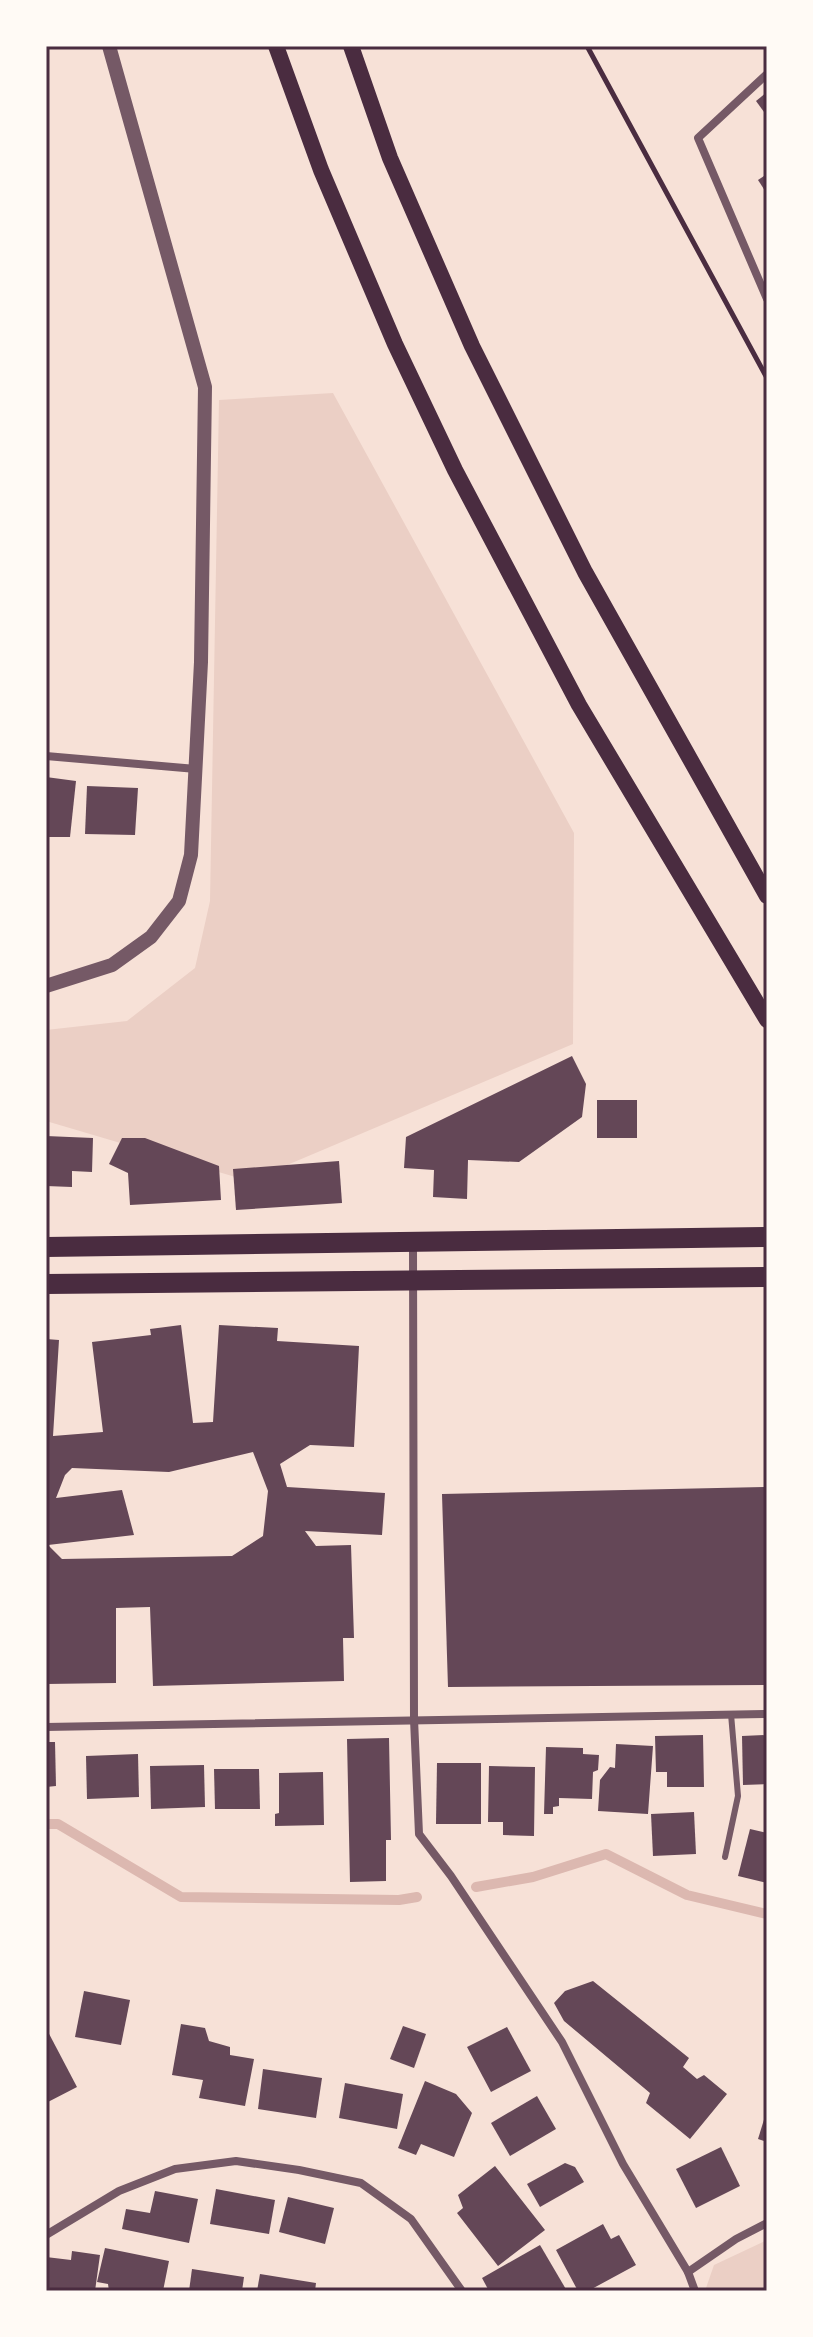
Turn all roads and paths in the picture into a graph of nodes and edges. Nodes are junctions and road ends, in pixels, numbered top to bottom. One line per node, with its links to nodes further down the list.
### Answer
1 (109, 46): 9 (street)
2 (276, 46): 12 (main road)
3 (351, 46): 10 (main road)
4 (587, 46): 7 (path)
5 (767, 74): 6 (street)
6 (767, 299)
7 (767, 378)
8 (46, 756): 9 (street)
9 (196, 769): 11 (street)
10 (767, 896)
11 (46, 986)
12 (767, 1020)
13 (767, 1237): 14 (main road)
14 (413, 1244): 15 (main road); 17 (street)
15 (46, 1247)
16 (767, 1277): 17 (main road)
17 (413, 1282): 18 (main road); 21 (street)
18 (46, 1284)
19 (731, 1714): 20 (street); 21 (street); 23 (lane)
20 (767, 1714)
21 (414, 1719): 22 (street); 26 (street)
22 (46, 1727)
23 (725, 1857)
24 (767, 2223): 26 (street)
25 (46, 2235): 27 (street)
26 (688, 2272): 28 (street)
27 (462, 2291)
28 (695, 2291)

